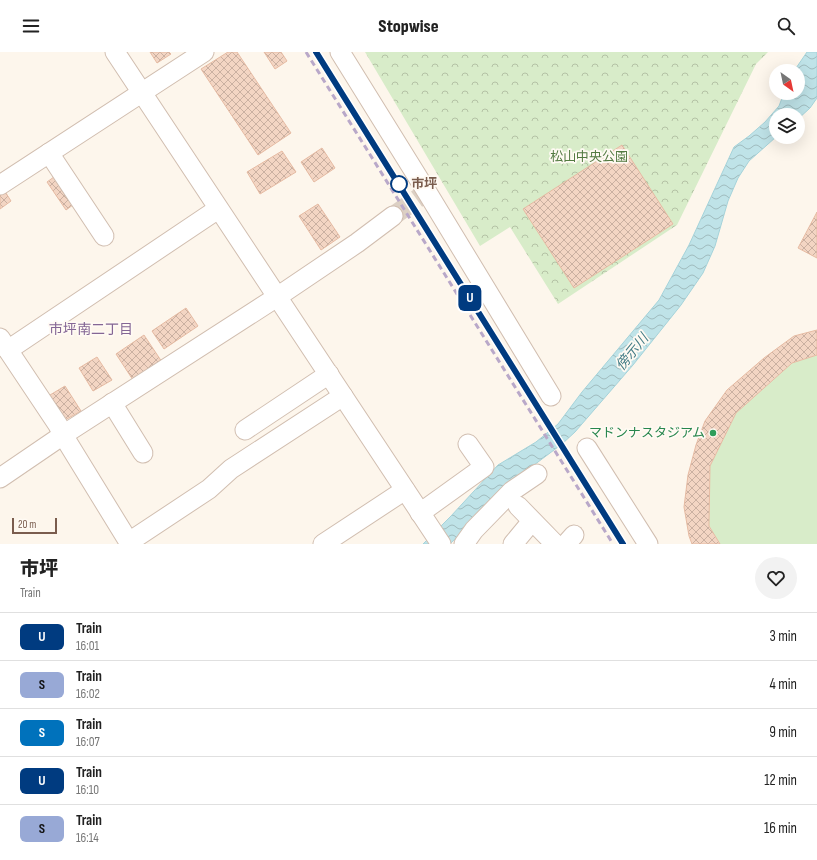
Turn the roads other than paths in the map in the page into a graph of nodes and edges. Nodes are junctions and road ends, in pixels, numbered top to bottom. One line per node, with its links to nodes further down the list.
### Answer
1 (115, 52): 5 (street)
2 (204, 52): 4 (street)
3 (340, 52): 15 (street)
4 (184, 57): 5 (street)
5 (142, 92): 6 (street); 8 (street)
6 (49, 153): 7 (street); 10 (street)
7 (0, 185)
8 (218, 209): 11 (street); 12 (street)
9 (392, 216): 11 (street)
10 (104, 236)
11 (277, 297): 13 (street); 16 (street)
12 (4, 344): 18 (street)
13 (329, 374): 14 (street); 17 (street)
14 (343, 396): 24 (street); 28 (street)
15 (551, 396)
16 (112, 403): 18 (street); 21 (street)
17 (245, 430)
18 (63, 435): 23 (street); 28 (street)
19 (468, 444): 26 (street)
20 (587, 448): 34 (street)
21 (143, 452)
22 (536, 474): 31 (street)
23 (0, 478)
24 (405, 490): 26 (street); 29 (street)
25 (518, 506): 27 (street)
26 (425, 520): 30 (street)
27 (532, 521): 32 (street); 33 (street)
28 (126, 542)
29 (323, 544)
30 (441, 544)
31 (464, 544)
32 (513, 544)
33 (555, 544)
34 (648, 544)

